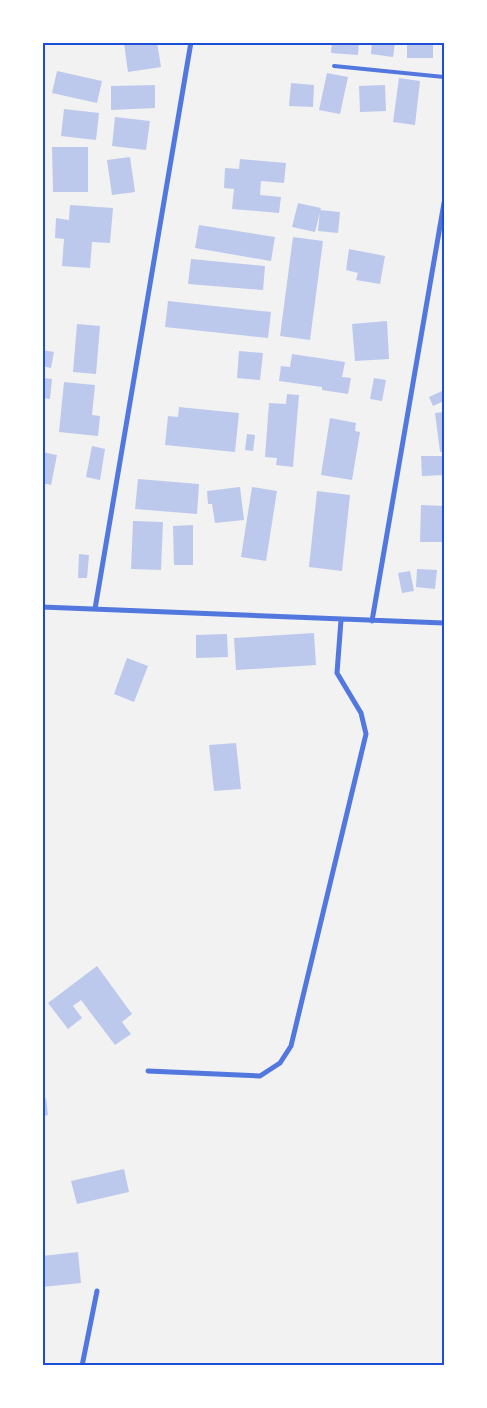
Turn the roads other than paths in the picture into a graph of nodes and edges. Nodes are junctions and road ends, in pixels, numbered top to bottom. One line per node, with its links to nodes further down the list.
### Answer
1 (191, 42): 6 (street)
2 (334, 66): 3 (lane)
3 (444, 77)
4 (444, 203): 8 (street)
5 (42, 607): 6 (street)
6 (95, 609): 7 (street)
7 (341, 620): 8 (street); 10 (street)
8 (372, 621): 9 (street)
9 (444, 623)
10 (148, 1071)
11 (97, 1291): 12 (street)
12 (82, 1366)

